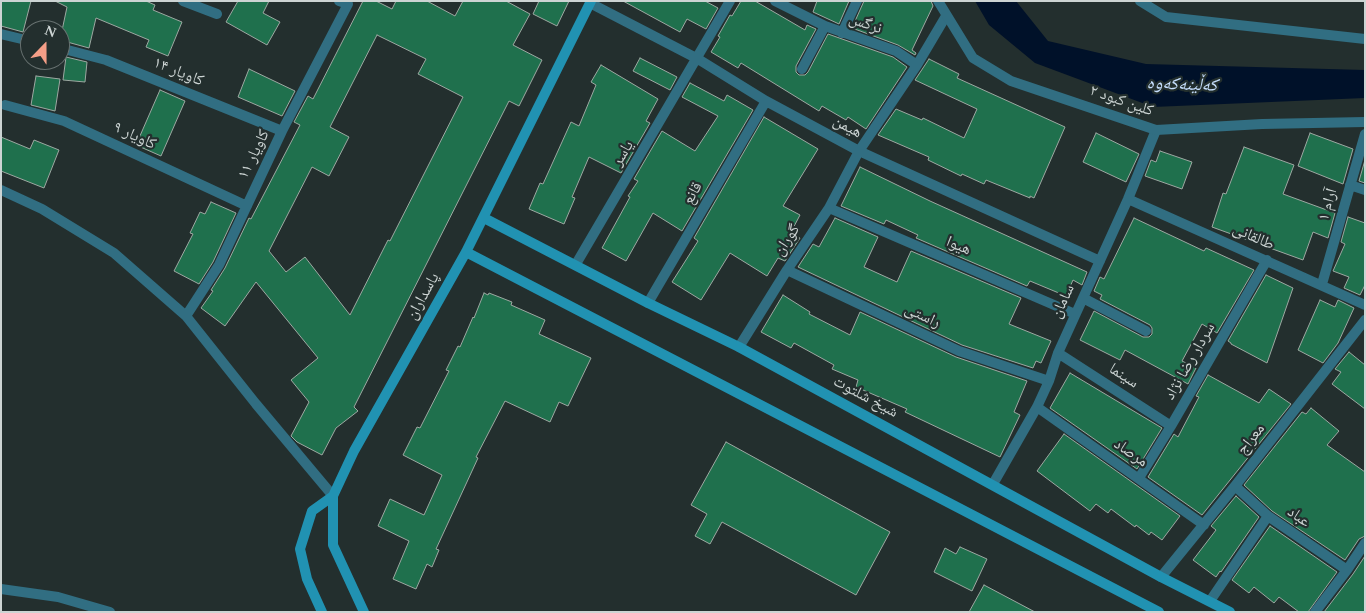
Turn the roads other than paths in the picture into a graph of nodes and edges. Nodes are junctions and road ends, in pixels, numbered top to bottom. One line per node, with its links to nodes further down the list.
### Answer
1 (182, 1): 9 (street)
2 (730, 1): 17 (street, یاسر)
3 (776, 1): 11 (street, نرگس)
4 (857, 1): 12 (street)
5 (938, 1): 10 (street, کلین کبود ۲)
6 (1140, 1): 15 (street)
7 (590, 2): 17 (street, هیمن); 33 (main road, پاسداران)
8 (344, 3): 24 (street, کاویار ۱۱)
9 (217, 14)
10 (946, 16): 18 (street, گوران); 23 (street, کلین کبود ۲)
11 (825, 26): 12 (street, نرگس); 19 (street)
12 (842, 33): 18 (street, نرگس)
13 (1, 34): 14 (street)
14 (20, 39)
15 (1365, 39)
16 (70, 51): 24 (street, کاویار ۱۴)
17 (698, 59): 20 (street, هیمن); 37 (street, یاسر)
18 (917, 65): 26 (street, گوران)
19 (802, 69)
20 (766, 101): 26 (street, هیمن); 41 (street, قانع)
21 (4, 105): 31 (street, کاویار ۹)
22 (1365, 122): 23 (street, کلین کبود ۲)
23 (1156, 130): 30 (street, سامان)
24 (282, 132): 31 (street, کاویار ۱۱)
25 (1365, 134): 27 (street, آرام ۱)
26 (859, 151): 32 (street, گوران); 36 (street, هیمن)
27 (1350, 185): 29 (street); 39 (street, آرام ۱)
28 (1, 190): 44 (street)
29 (1365, 190)
30 (1128, 199): 35 (street, طالقانی); 36 (street, سامان)
31 (246, 206): 44 (street, کاویار ۱۱)
32 (829, 208): 38 (street, گوران); 43 (street, هیوا)
33 (484, 218): 34 (main road, پاسداران); 37 (main road, شیخ شلتوت)
34 (466, 252): 55 (main road, پاسداران); 66 (main road)
35 (1267, 260): 39 (street, طالقانی); 51 (street, سردار رضا نژاد)
36 (1100, 261): 40 (street, سامان)
37 (576, 264): 41 (main road, شیخ شلتوت)
38 (787, 270): 47 (street, گوران); 49 (street, راستی)
39 (1322, 284): 42 (street, طالقانی)
40 (1083, 298): 43 (street, سامان); 46 (street)
41 (648, 303): 47 (main road, شیخ شلتوت)
42 (1365, 304)
43 (1076, 314): 48 (street, سامان)
44 (186, 316): 55 (street)
45 (1365, 320): 54 (street, معراج)
46 (1146, 331)
47 (739, 347): 53 (main road, شیخ شلتوت)
48 (1058, 352): 49 (street, سامان); 51 (street, سینما)
49 (1049, 381): 50 (street, سامان)
50 (1038, 407): 52 (street, مرصاد); 53 (street, سامان)
51 (1171, 426): 52 (street, سردار رضا نژاد)
52 (1139, 478): 57 (street, مرصاد)
53 (993, 484): 60 (main road, شیخ شلتوت)
54 (1235, 486): 56 (street, عباد); 57 (street, معراج)
55 (333, 496): 64 (main road); 65 (main road, پاسداران)
56 (1268, 516): 59 (street, عباد); 62 (street)
57 (1204, 525): 60 (street, معراج)
58 (1365, 544): 59 (street)
59 (1347, 570): 68 (street)
60 (1161, 577): 62 (main road, شیخ شلتوت)
61 (1, 589): 63 (street)
62 (1210, 601): 67 (main road, شیخ شلتوت)
63 (110, 612)
64 (322, 612)
65 (364, 612)
66 (1159, 612)
67 (1230, 612)
68 (1315, 612)

